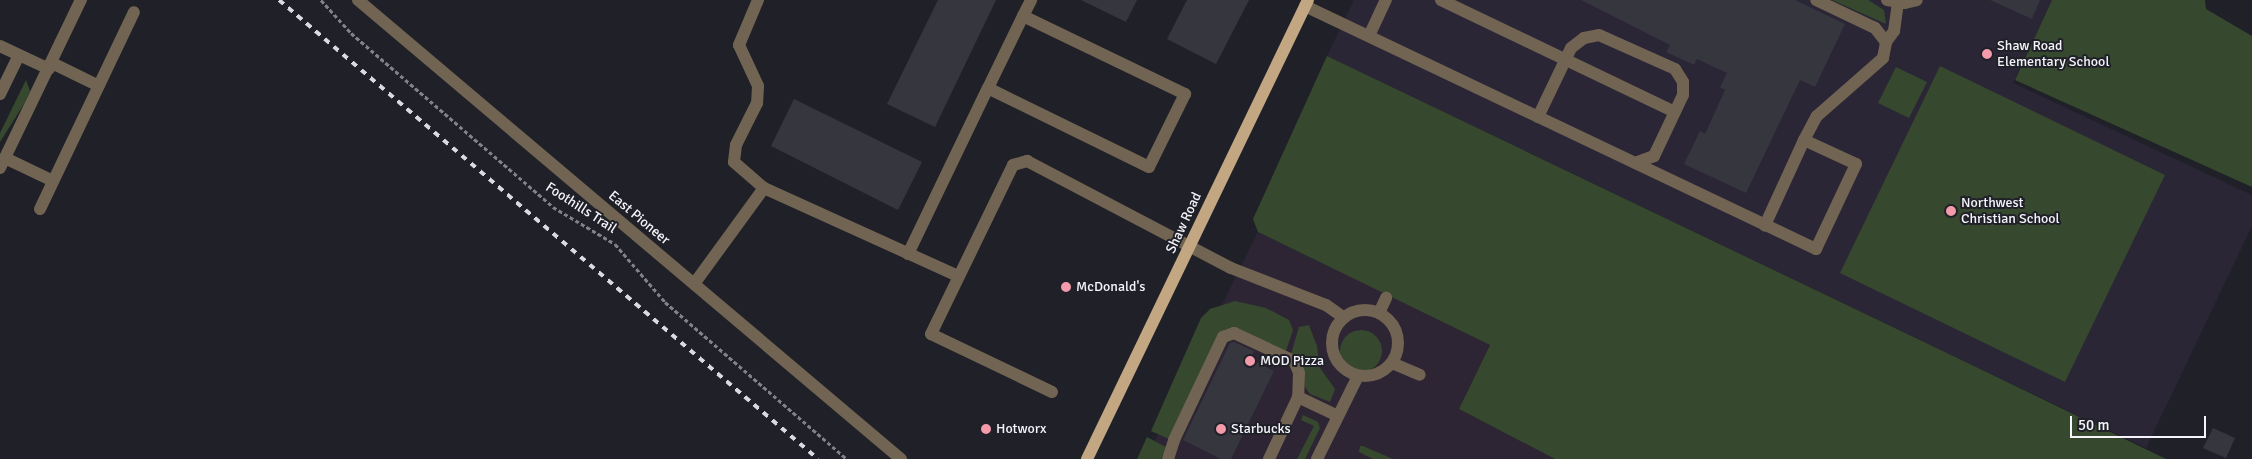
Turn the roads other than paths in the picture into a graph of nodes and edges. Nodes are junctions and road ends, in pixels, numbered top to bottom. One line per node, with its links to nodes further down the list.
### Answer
1 (81, 0): 18 (street)
2 (358, 0): 34 (street, East Pioneer)
3 (758, 0): 28 (street)
4 (1031, 0): 12 (street)
5 (1386, 0): 13 (street)
6 (1441, 0): 17 (street)
7 (1816, 0): 14 (street)
8 (1918, 0): 9 (street)
9 (1893, 1): 14 (street)
10 (1307, 3): 13 (street); 31 (main road, Shaw Road)
11 (134, 12): 19 (street)
12 (1023, 16): 20 (street); 20 (street)
13 (1369, 36): 23 (street)
14 (1886, 42): 24 (street)
15 (0, 46): 16 (street)
16 (19, 55): 18 (street); 21 (street)
17 (1566, 60): 22 (street); 22 (street); 23 (street)
18 (50, 66): 19 (street); 26 (street)
19 (99, 86): 27 (street)
20 (988, 88): 32 (street)
21 (0, 94)
22 (1675, 112): 25 (street)
23 (1538, 117): 25 (street)
24 (1804, 140): 30 (street); 30 (street)
25 (1635, 163): 30 (street)
26 (2, 165): 27 (street)
27 (53, 182): 29 (street)
28 (764, 188): 32 (street); 34 (street)
29 (40, 208)
30 (1765, 225)
31 (1190, 247): 33 (street); 37 (street); 45 (main road, Shaw Road)
32 (908, 254): 33 (street)
33 (958, 276): 41 (street)
34 (694, 284): 44 (street, East Pioneer)
35 (1386, 298): 36 (street)
36 (1379, 313): 37 (street); 38 (street)
37 (1344, 317): 40 (street)
38 (1392, 363): 39 (street); 40 (street)
39 (1420, 375)
40 (1358, 376): 43 (street)
41 (1052, 392)
42 (1298, 397): 43 (street); 46 (street); 47 (street)
43 (1338, 416): 48 (street)
44 (901, 459)
45 (1087, 459)
46 (1168, 459)
47 (1268, 459)
48 (1317, 459)

